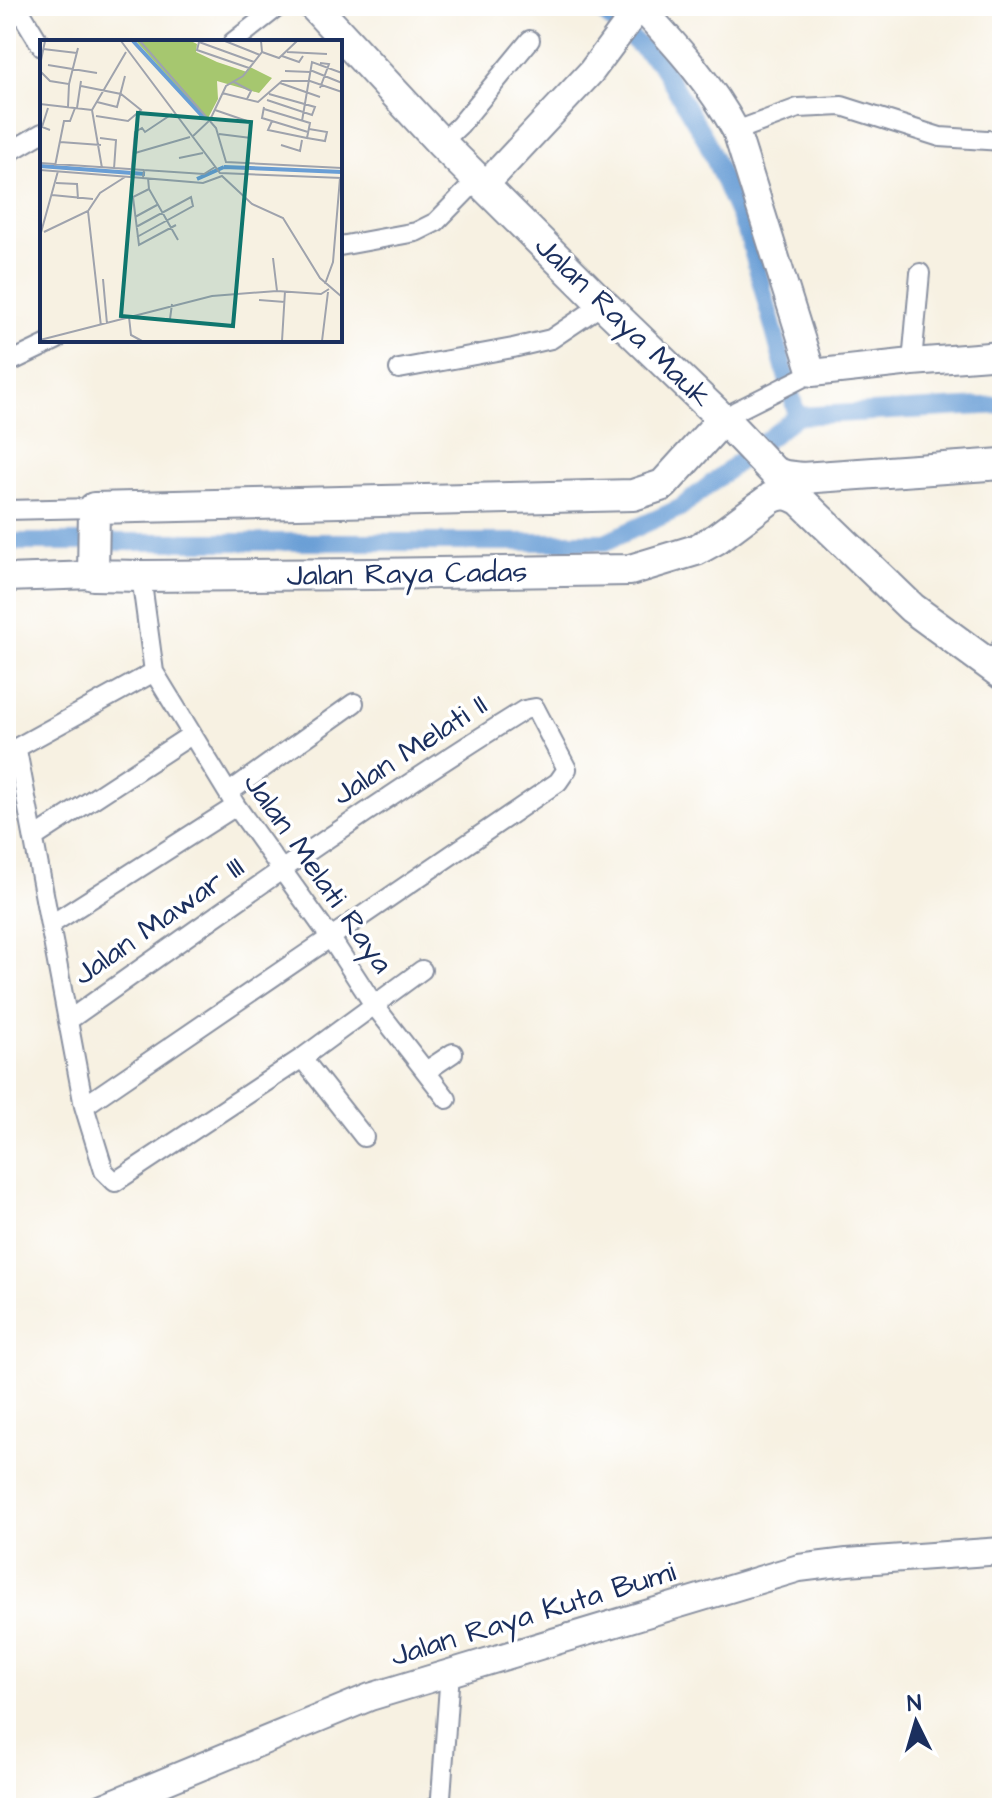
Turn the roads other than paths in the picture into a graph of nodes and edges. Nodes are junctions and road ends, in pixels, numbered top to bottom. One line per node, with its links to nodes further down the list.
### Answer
1 (17, 6): 7 (street)
2 (279, 6): 5 (street)
3 (314, 6): 11 (main road, Jalan Raya Mauk)
4 (637, 10): 8 (street); 13 (street)
5 (236, 40)
6 (530, 40): 11 (street)
7 (40, 44)
8 (736, 131): 10 (street); 22 (street)
9 (40, 134): 12 (street)
10 (1002, 141)
11 (441, 143): 13 (main road, Jalan Raya Mauk)
12 (6, 154)
13 (481, 182): 14 (street); 16 (main road, Jalan Raya Mauk)
14 (342, 246)
15 (920, 273): 19 (street)
16 (603, 304): 21 (street); 23 (main road, Jalan Raya Mauk)
17 (52, 342): 20 (street)
18 (1002, 355): 19 (street)
19 (912, 362): 22 (street)
20 (6, 364)
21 (399, 369)
22 (804, 377): 23 (street)
23 (730, 420): 25 (main road, Jalan Raya Mauk); 27 (main road)
24 (1002, 464): 25 (main road)
25 (781, 483): 29 (main road, Jalan Raya Cadas); 31 (main road, Jalan Raya Mauk)
26 (6, 510): 27 (street)
27 (94, 514): 28 (main road)
28 (93, 568): 29 (main road, Jalan Raya Cadas); 30 (street, Jalan Raya Cadas)
29 (141, 576): 32 (street)
30 (6, 578)
31 (998, 662)
32 (154, 672): 34 (street, Jalan Melati Raya); 36 (street)
33 (354, 703): 35 (street)
34 (191, 735): 35 (street, Jalan Melati Raya); 36 (street)
35 (232, 799): 37 (street, Jalan Melati Raya); 38 (street)
36 (35, 837): 38 (street)
37 (281, 869): 39 (street, Jalan Melati Raya); 39 (street, Jalan Melati II); 42 (street, Jalan Mawar III)
38 (50, 925): 42 (street)
39 (330, 937): 41 (street, Jalan Melati Raya); 47 (street)
40 (422, 970): 41 (street)
41 (374, 1005): 44 (street); 45 (street, Jalan Melati Raya)
42 (69, 1020): 47 (street)
43 (453, 1053): 45 (street)
44 (302, 1058): 47 (street); 48 (street)
45 (426, 1071): 46 (street, Jalan Melati Raya)
46 (447, 1099)
47 (84, 1106)
48 (364, 1137)
49 (1002, 1551): 50 (street, Jalan Raya Kuta Bumi)
50 (450, 1672): 51 (street, Jalan Raya Kuta Bumi); 52 (street)
51 (101, 1808)
52 (434, 1808)

